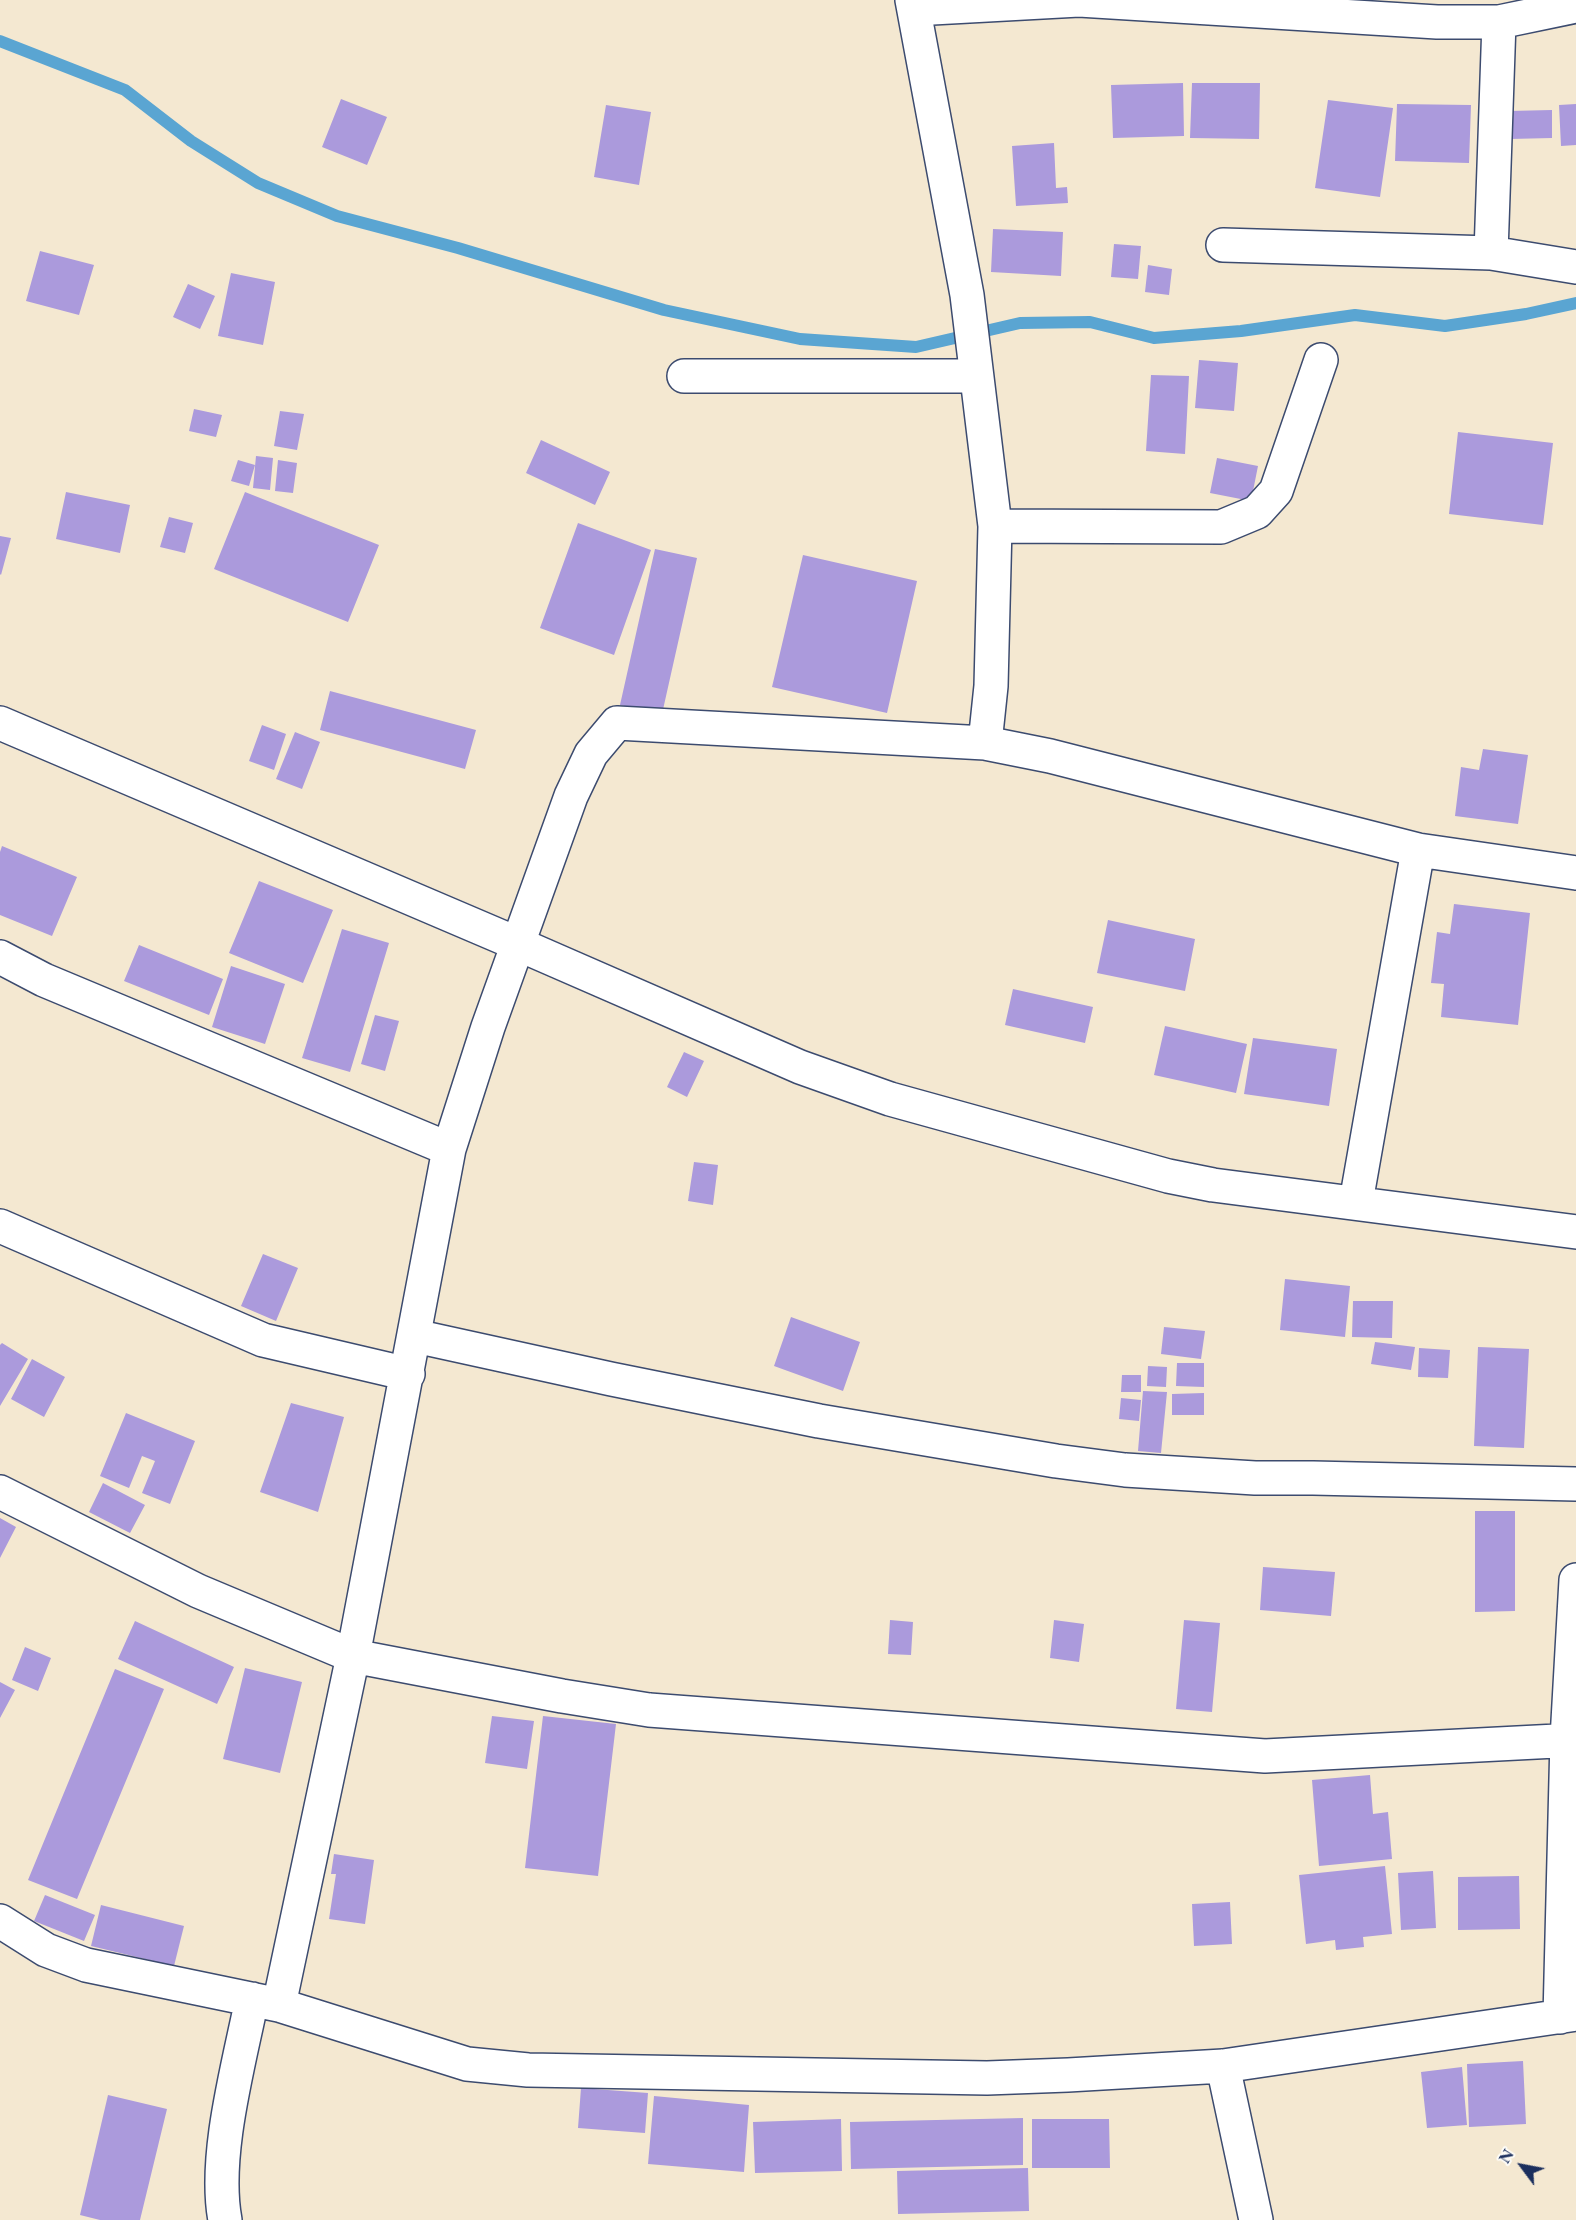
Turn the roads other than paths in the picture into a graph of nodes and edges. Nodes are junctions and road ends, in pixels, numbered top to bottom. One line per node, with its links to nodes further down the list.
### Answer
1 (913, 5): 3 (lane); 8 (lane)
2 (1576, 6): 3 (lane)
3 (1499, 22): 5 (lane)
4 (1223, 245): 5 (lane)
5 (1491, 253): 6 (lane)
6 (1576, 267)
7 (1321, 360): 10 (lane)
8 (974, 367): 9 (lane); 10 (lane)
9 (684, 376)
10 (994, 526): 12 (lane)
11 (0, 723): 15 (lane)
12 (985, 743): 13 (lane); 15 (lane)
13 (1418, 850): 14 (lane); 18 (lane)
14 (1576, 873)
15 (518, 944): 17 (lane); 18 (lane)
16 (0, 957): 17 (lane)
17 (450, 1149): 21 (lane)
18 (1356, 1202): 20 (lane)
19 (0, 1226): 22 (lane)
20 (1576, 1232)
21 (415, 1336): 22 (lane); 23 (lane)
22 (408, 1374): 26 (lane)
23 (1576, 1485)
24 (0, 1492): 26 (lane)
25 (1576, 1580): 27 (lane)
26 (353, 1656): 27 (lane); 29 (lane)
27 (1572, 1740): 30 (lane)
28 (0, 1921): 29 (lane)
29 (266, 2002): 31 (lane); 32 (lane)
30 (1568, 2015): 31 (lane)
31 (1223, 2066): 33 (lane)
32 (225, 2220)
33 (1256, 2220)

